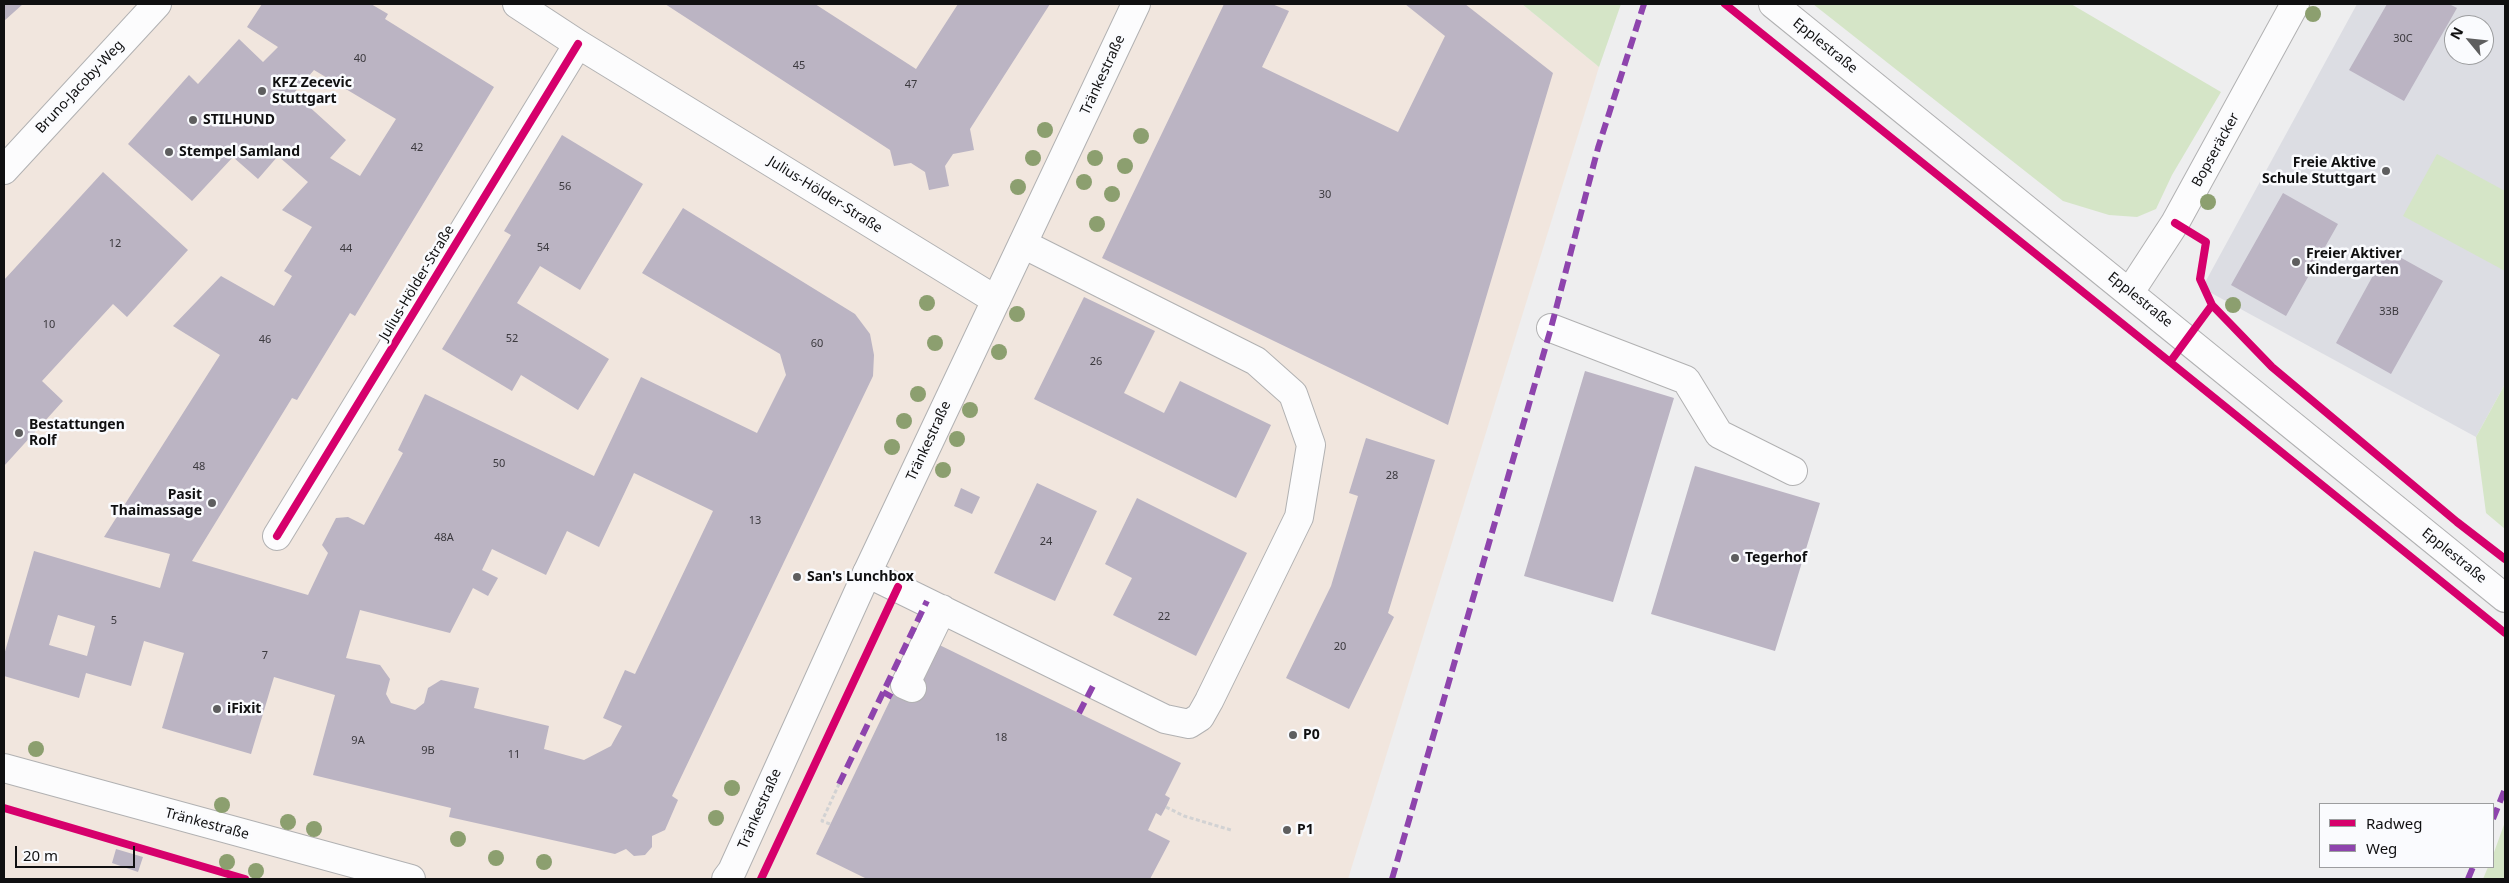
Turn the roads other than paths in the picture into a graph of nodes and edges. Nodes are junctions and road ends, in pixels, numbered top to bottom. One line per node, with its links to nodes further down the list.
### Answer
1 (157, 4): 7 (main road, Bruno-Jacoby-Weg)
2 (1136, 4): 8 (main road, Tränkestraße)
3 (1773, 4): 9 (main road, Epplestraße)
4 (2296, 4): 9 (main road, Bopseräcker)
5 (527, 7): 6 (main road, Julius-Hölder-Straße)
6 (578, 44): 10 (main road, Julius-Hölder-Straße); 13 (main road, Julius-Hölder-Straße)
7 (4, 170)
8 (1023, 244): 10 (main road, Tränkestraße); 16 (main road)
9 (2130, 292): 15 (main road, Epplestraße)
10 (996, 300): 14 (main road, Tränkestraße)
11 (1551, 328): 12 (main road)
12 (1793, 471)
13 (278, 536)
14 (867, 573): 16 (main road); 20 (main road, Tränkestraße)
15 (2505, 598)
16 (942, 609): 17 (main road)
17 (912, 688)
18 (4, 768): 19 (main road, Tränkestraße)
19 (411, 879)
20 (726, 879)

